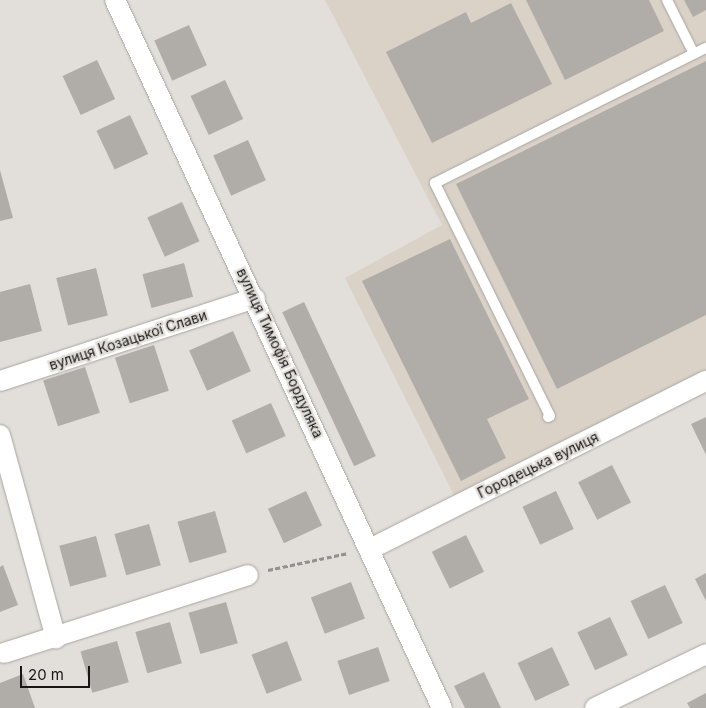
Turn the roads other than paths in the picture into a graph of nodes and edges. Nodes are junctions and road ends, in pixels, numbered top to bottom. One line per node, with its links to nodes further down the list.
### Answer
1 (115, 0): 5 (street, вулиця Тимофія Бордуляка)
2 (667, 0): 4 (lane)
3 (706, 48): 4 (lane)
4 (694, 54): 8 (lane)
5 (255, 298): 6 (street, вулиця Козацької Слави); 10 (street, вулиця Тимофія Бордуляка)
6 (0, 381)
7 (706, 381): 10 (street, Городецька вулиця)
8 (548, 417)
9 (0, 435): 12 (street)
10 (370, 549): 15 (street, вулиця Тимофія Бордуляка)
11 (248, 574): 12 (street)
12 (56, 638): 13 (street)
13 (4, 653)
14 (706, 654): 16 (street)
15 (442, 708)
16 (595, 708)

